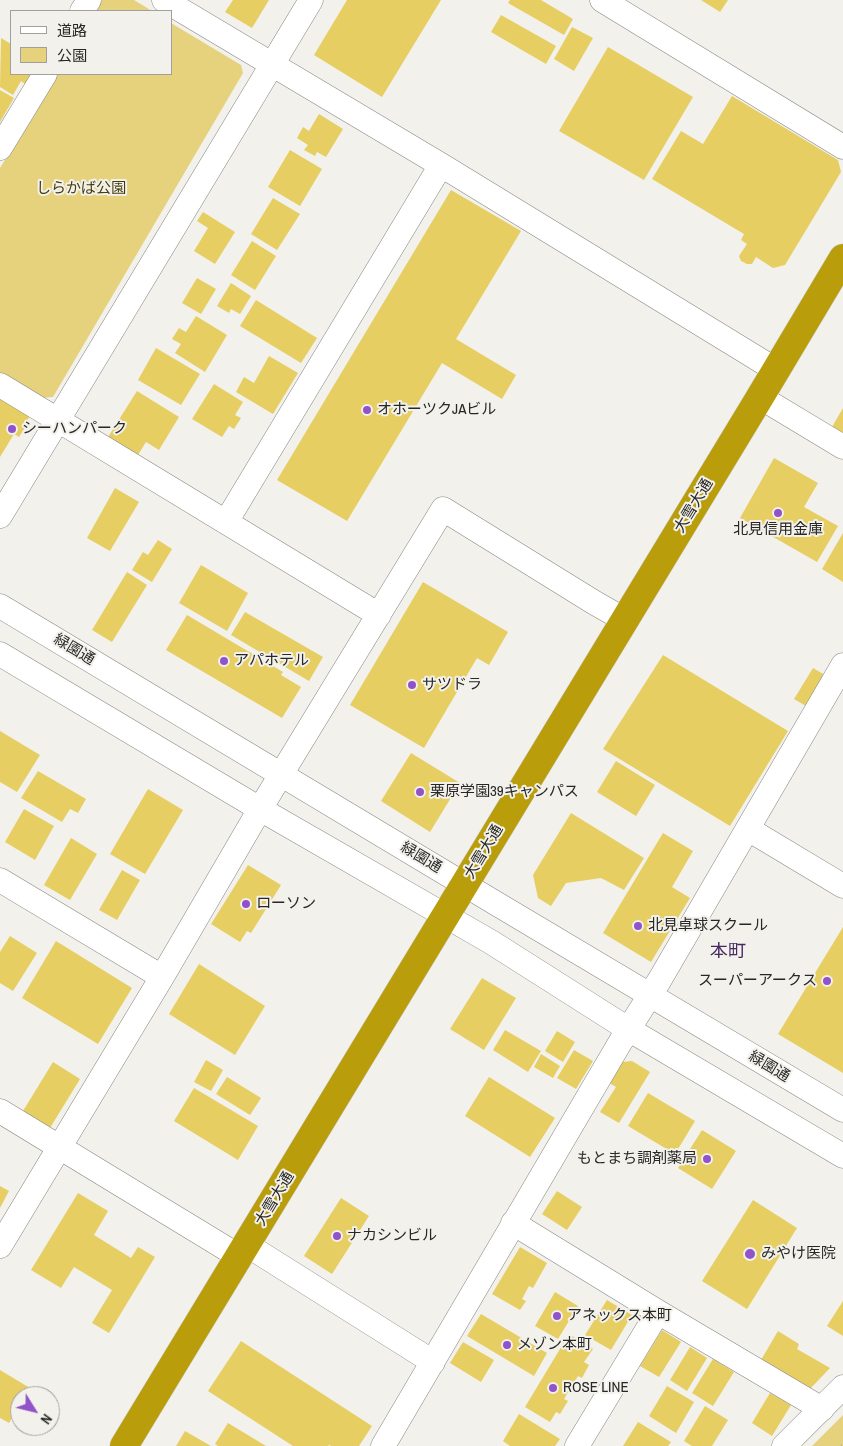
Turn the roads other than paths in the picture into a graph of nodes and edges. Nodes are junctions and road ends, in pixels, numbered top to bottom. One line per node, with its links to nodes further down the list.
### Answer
1 (164, 0): 4 (street)
2 (311, 0): 4 (street)
3 (617, 4): 6 (street)
4 (272, 64): 8 (street); 13 (street)
5 (43, 75): 7 (street)
6 (843, 147)
7 (0, 148)
8 (441, 165): 10 (street); 16 (street)
9 (843, 258): 10 (highway, 大雪大通)
10 (776, 370): 12 (highway, 大雪大通)
11 (0, 385): 13 (street)
12 (760, 397): 14 (street); 19 (highway, 大雪大通)
13 (58, 419): 15 (street); 16 (street)
14 (843, 447)
15 (0, 516)
16 (226, 522): 18 (street)
17 (0, 606): 22 (street, 緑園通)
18 (379, 615): 19 (street); 22 (street)
19 (625, 620): 26 (highway, 大雪大通)
20 (0, 654): 23 (street)
21 (843, 665): 24 (street)
22 (282, 774): 23 (street); 26 (street, 緑園通)
23 (260, 809): 28 (street); 29 (street)
24 (748, 829): 27 (street); 30 (street)
25 (0, 880): 29 (street)
26 (464, 883): 28 (highway, 大雪大通); 30 (street, 緑園通)
27 (843, 886)
28 (446, 916): 31 (street); 38 (highway, 大雪大通)
29 (162, 977): 34 (street)
30 (649, 996): 31 (street); 32 (street, 緑園通)
31 (628, 1029): 35 (street); 36 (street)
32 (843, 1110)
33 (0, 1112): 34 (street)
34 (60, 1147): 37 (street); 38 (street)
35 (843, 1156)
36 (513, 1223): 39 (street); 40 (street)
37 (0, 1246)
38 (243, 1251): 40 (street); 43 (highway, 大雪大通)
39 (658, 1312): 42 (street); 45 (street)
40 (433, 1362): 44 (street)
41 (843, 1387): 42 (street)
42 (822, 1409): 46 (street)
43 (124, 1446)
44 (383, 1446)
45 (577, 1446)
46 (784, 1446)

